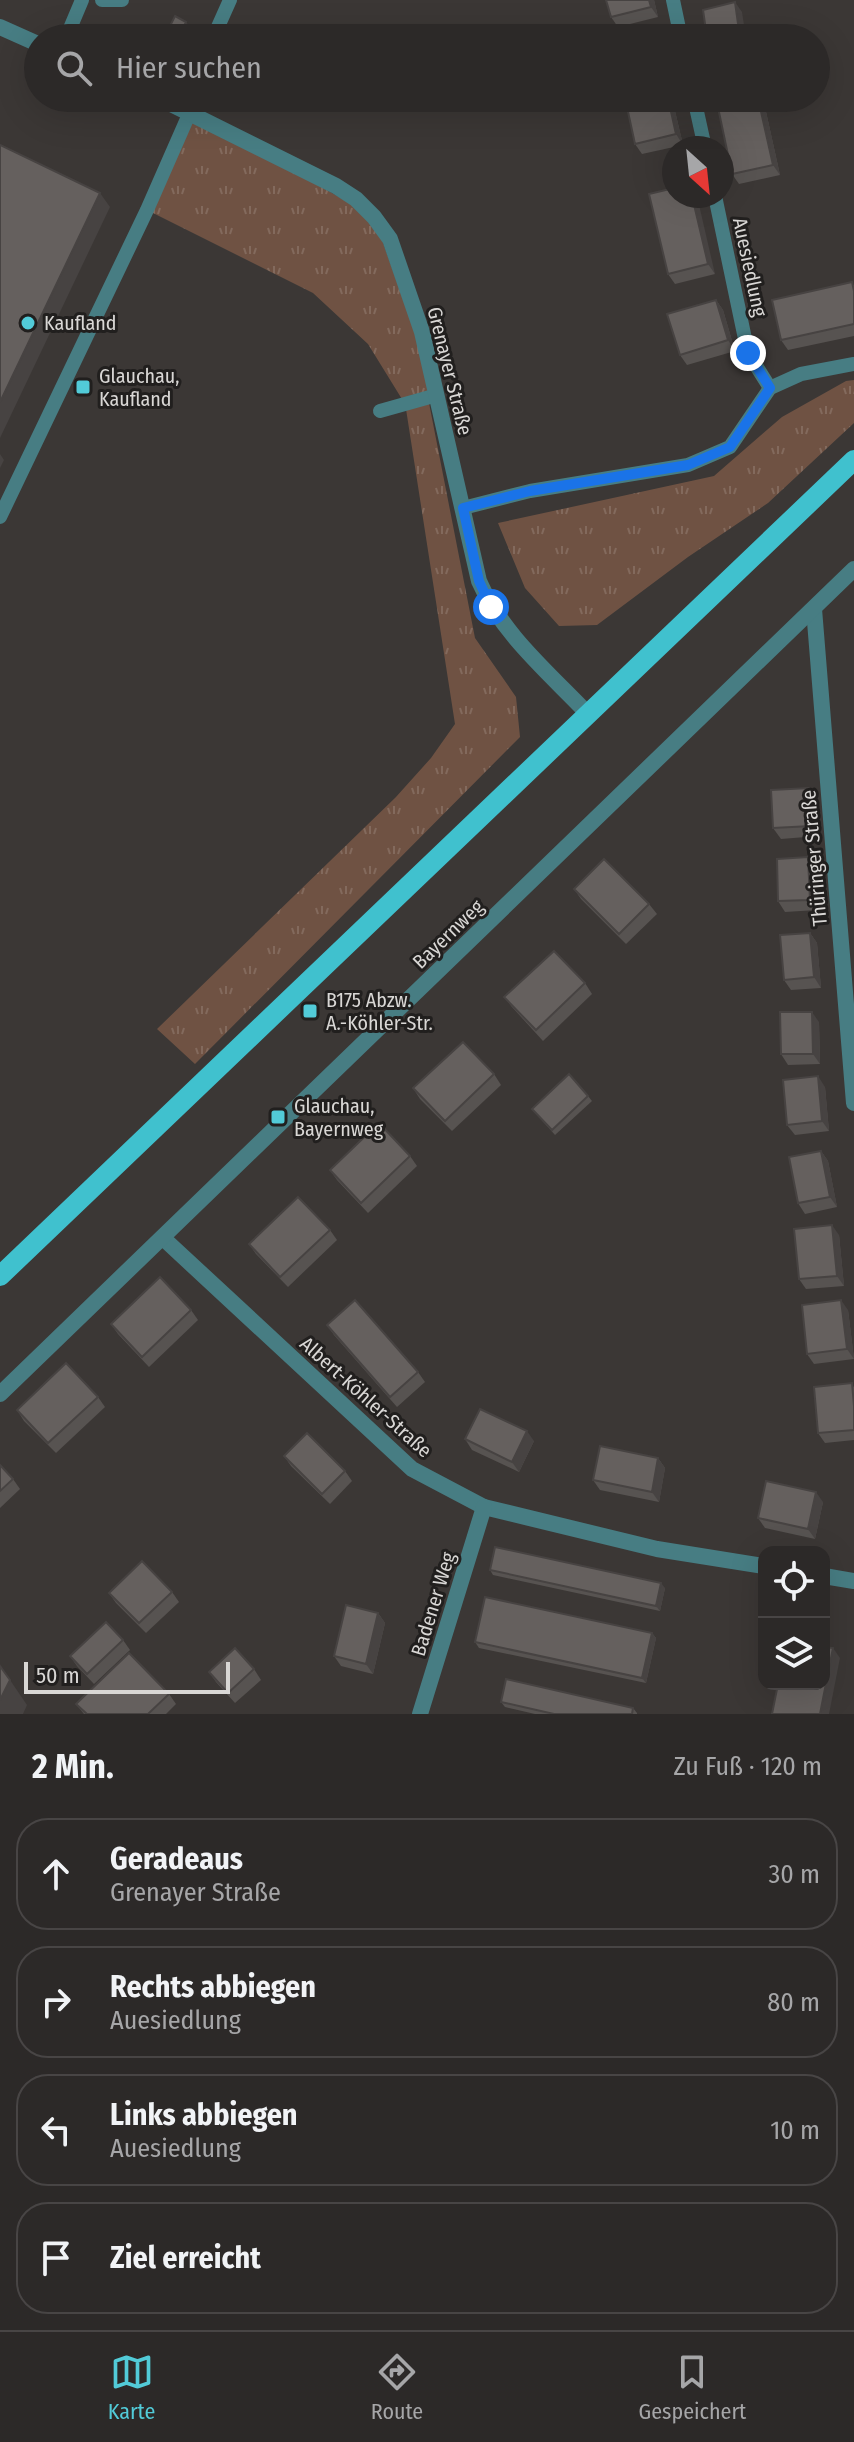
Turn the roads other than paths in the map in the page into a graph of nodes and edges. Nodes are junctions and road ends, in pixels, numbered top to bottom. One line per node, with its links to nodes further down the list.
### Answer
1 (82, 0): 6 (lane)
2 (102, 0): 3 (lane)
3 (122, 0)
4 (230, 0): 7 (lane)
5 (673, 0): 8 (lane)
6 (72, 24)
7 (219, 24)
8 (678, 24)
9 (0, 27): 10 (street)
10 (24, 38)
11 (188, 112): 22 (lane)
12 (204, 112): 18 (street, Grenayer Straße)
13 (697, 112): 14 (lane)
14 (702, 136)
15 (718, 208): 17 (lane, Auesiedlung)
16 (854, 364): 17 (lane)
17 (770, 388): 21 (lane)
18 (437, 395): 19 (lane); 21 (street, Grenayer Straße)
19 (380, 411)
20 (854, 460): 25 (main road)
21 (463, 508): 25 (street, Grenayer Straße)
22 (0, 517)
23 (854, 569): 24 (street, Bayernweg)
24 (814, 609): 26 (street, Thüringer Straße); 27 (street, Bayernweg)
25 (587, 713): 28 (main road)
26 (854, 1103)
27 (163, 1238): 29 (street, Bayernweg); 30 (street, Albert-Köhler-Straße)
28 (0, 1276)
29 (0, 1394)
30 (484, 1507): 31 (street, Albert-Köhler-Straße); 34 (street, Badener Weg)
31 (758, 1565)
32 (830, 1577): 33 (street)
33 (854, 1581)
34 (420, 1714)

